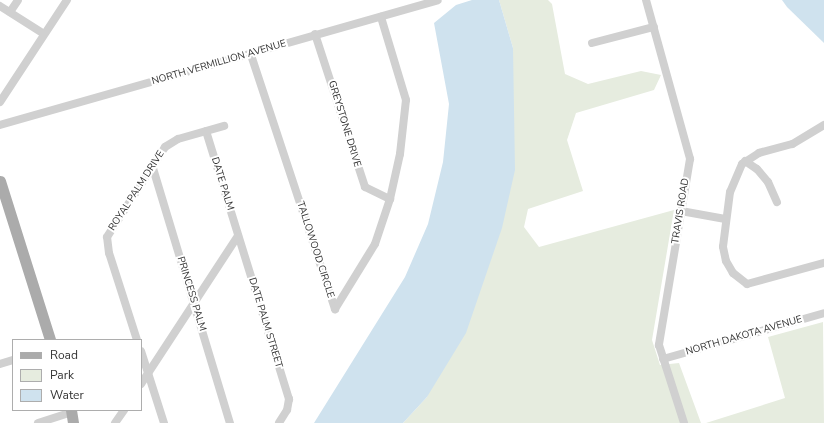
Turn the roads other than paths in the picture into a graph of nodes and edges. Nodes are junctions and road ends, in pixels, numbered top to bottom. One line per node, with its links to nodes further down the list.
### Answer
1 (18, 0): 6 (street)
2 (67, 0): 9 (street)
3 (438, 0): 7 (street, NORTH VERMILLION AVENUE)
4 (646, 0): 8 (street, TRAVIS ROAD)
5 (0, 6): 6 (street)
6 (10, 12): 9 (street)
7 (381, 17): 10 (street, NORTH VERMILLION AVENUE); 21 (street, TALLOWOOD CIRCLE)
8 (654, 27): 11 (street); 23 (street, TRAVIS ROAD)
9 (44, 34): 13 (street)
10 (315, 34): 12 (street, NORTH VERMILLION AVENUE); 21 (street, GREYSTONE DRIVE)
11 (592, 43)
12 (251, 55): 14 (street, NORTH VERMILLION AVENUE); 21 (street, TALLOWOOD CIRCLE)
13 (0, 102)
14 (0, 125)
15 (224, 126): 17 (street, ROYAL PALM DRIVE)
16 (824, 126): 18 (street)
17 (206, 132): 19 (street, ROYAL PALM DRIVE); 25 (street, DATE PALM)
18 (745, 162): 22 (street); 24 (street)
19 (152, 165): 27 (street, PRINCESS PALM); 30 (street, ROYAL PALM DRIVE)
20 (0, 181): 29 (main road)
21 (390, 199)
22 (777, 202)
23 (681, 211): 24 (street); 32 (street, TRAVIS ROAD)
24 (725, 219): 26 (street)
25 (238, 236): 27 (street); 43 (street, DATE PALM STREET)
26 (824, 263)
27 (194, 304): 35 (street); 42 (street, PRINCESS PALM)
28 (824, 313): 32 (street, NORTH DAKOTA AVENUE)
29 (50, 339)
30 (137, 339)
31 (142, 354): 35 (street)
32 (663, 359): 44 (street, TRAVIS ROAD)
33 (12, 360): 34 (street)
34 (0, 364)
35 (148, 373): 36 (street); 41 (street)
36 (142, 382)
37 (123, 411): 40 (street)
38 (72, 415): 39 (street)
39 (38, 423)
40 (115, 423)
41 (164, 423)
42 (230, 423)
43 (279, 423)
44 (684, 423)

